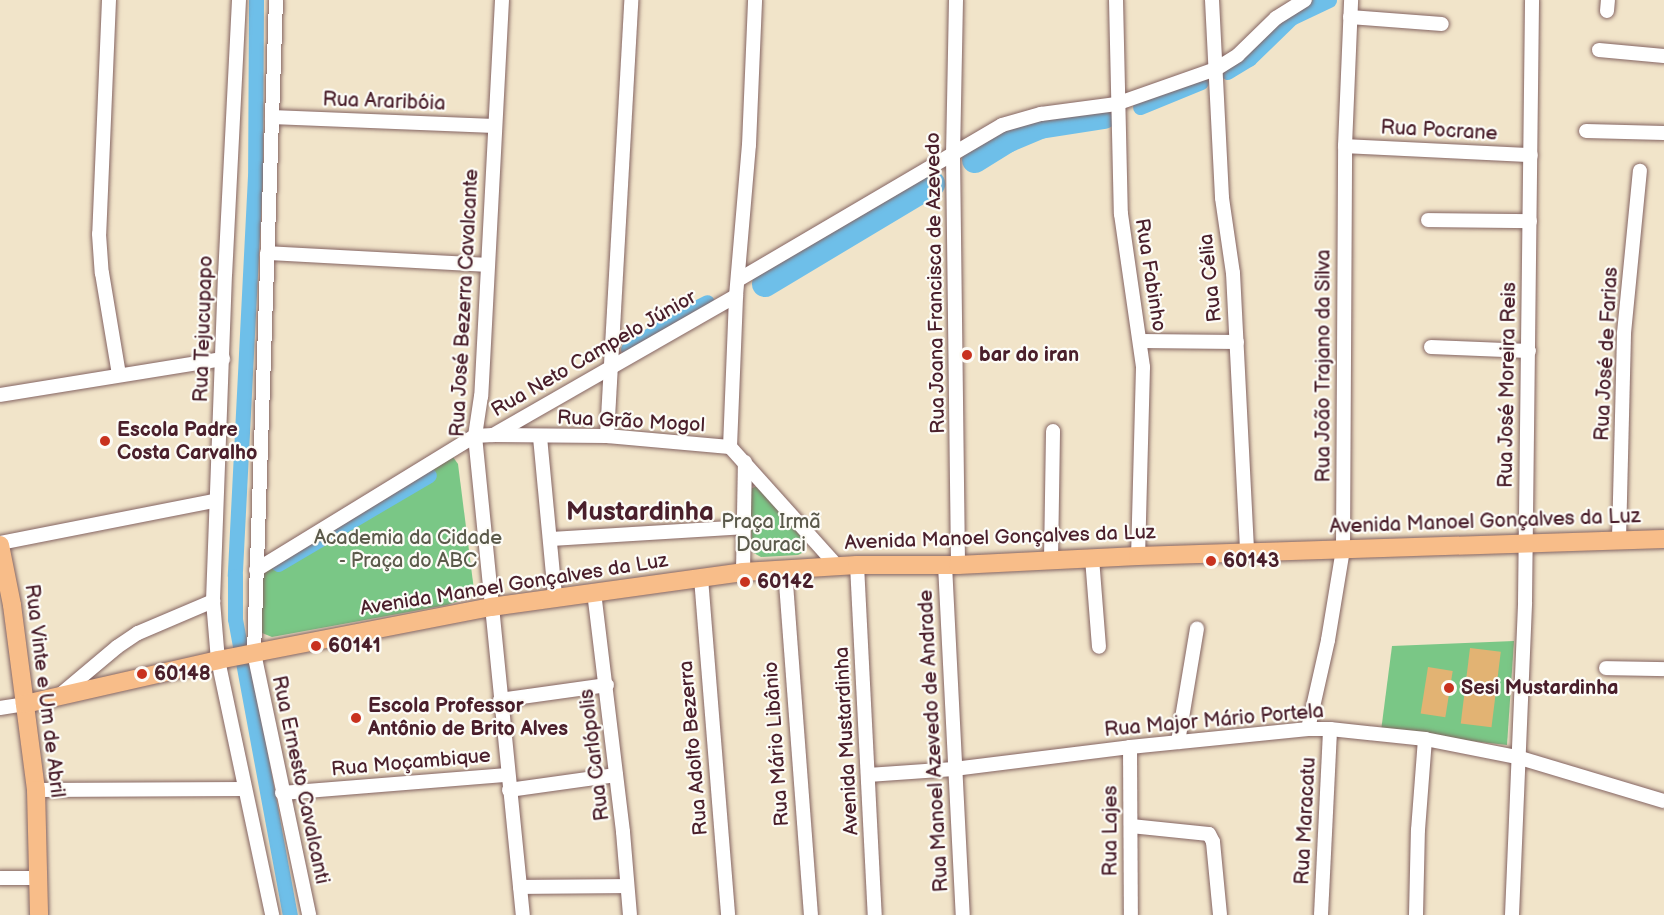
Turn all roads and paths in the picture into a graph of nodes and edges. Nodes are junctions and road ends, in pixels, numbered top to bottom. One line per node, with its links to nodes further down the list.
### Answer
1 (109, 0): 39 (street)
2 (239, 0): 37 (street, Rua Tejucupapo)
3 (276, 0): 19 (street)
4 (502, 0): 20 (street, Rua José Bezerra Cavalcante)
5 (631, 0): 38 (street)
6 (755, 0): 31 (street)
7 (956, 0): 24 (street, Rua Joana Francisca de Azevedo)
8 (1116, 0): 18 (street, Rua Fabinho)
9 (1212, 0): 17 (street, Rua Célia)
10 (1305, 0): 17 (street)
11 (1351, 0): 13 (street, Rua João Trajano da Silva)
12 (1532, 0): 25 (street, Rua José Moreira Reis)
13 (1350, 17): 14 (street); 23 (street, Rua João Trajano da Silva)
14 (1442, 24)
15 (1599, 50): 16 (street)
16 (1664, 56)
17 (1216, 69): 18 (street); 34 (street, Rua Célia)
18 (1116, 104): 24 (street); 33 (street, Rua Fabinho)
19 (272, 117): 20 (street, Rua Araribóia); 29 (street)
20 (494, 126): 30 (street, Rua José Bezerra Cavalcante)
21 (1586, 131): 22 (street)
22 (1664, 133)
23 (1345, 146): 25 (street, Rua Pocrane); 55 (street, Rua João Trajano da Silva)
24 (953, 154): 31 (street); 61 (street, Rua Joana Francisca de Azevedo)
25 (1531, 155): 28 (street, Rua José Moreira Reis)
26 (1640, 171): 51 (street, Rua José de Farias)
27 (1428, 220): 28 (street)
28 (1530, 221): 36 (street, Rua José Moreira Reis)
29 (267, 253): 30 (street); 63 (street)
30 (487, 265): 43 (street, Rua José Bezerra Cavalcante)
31 (738, 280): 32 (street)
32 (736, 296): 38 (street, Rua Neto Campelo Júnior); 46 (street)
33 (1142, 341): 34 (street); 57 (street, Rua Fabinho)
34 (1237, 342): 56 (street, Rua Célia)
35 (1431, 348): 36 (street)
36 (1529, 351): 54 (street, Rua José Moreira Reis)
37 (223, 359): 39 (street); 48 (street, Rua Tejucupapo)
38 (611, 366): 42 (street, Rua Neto Campelo Júnior); 44 (street)
39 (119, 375): 40 (street)
40 (0, 395)
41 (1053, 431): 59 (street)
42 (493, 435): 43 (street, Rua Neto Campelo Júnior); 45 (street, Rua Grão Mogol)
43 (475, 436): 63 (street, Rua Neto Campelo Júnior); 71 (street, Rua José Bezerra Cavalcante)
44 (607, 436): 45 (street, Rua Grão Mogol); 46 (street, Rua Grão Mogol)
45 (540, 437): 50 (street)
46 (730, 447): 47 (street)
47 (745, 462): 49 (street); 62 (street)
48 (215, 501): 53 (street); 69 (street, Rua Tejucupapo)
49 (744, 527): 50 (street); 65 (street)
50 (550, 539): 68 (street)
51 (1619, 539): 52 (main road, Avenida Manoel Gonçalves da Luz); 54 (main road, Avenida Manoel Gonçalves da Luz)
52 (1664, 539)
53 (0, 544): 70 (main road, Rua Vinte e Um de Abril)
54 (1524, 545): 55 (main road, Avenida Manoel Gonçalves da Luz); 88 (street, Rua José Moreira Reis)
55 (1343, 549): 56 (main road, Avenida Manoel Gonçalves da Luz); 83 (street, Rua João Trajano da Silva)
56 (1247, 552): 57 (main road, Avenida Manoel Gonçalves da Luz)
57 (1138, 556): 58 (main road, Avenida Manoel Gonçalves da Luz)
58 (1092, 558): 59 (main road, Avenida Manoel Gonçalves da Luz); 73 (street)
59 (1051, 560): 61 (main road, Avenida Manoel Gonçalves da Luz)
60 (857, 565): 61 (main road, Avenida Manoel Gonçalves da Luz); 62 (main road, Avenida Manoel Gonçalves da Luz); 92 (street, Avenida Mustardinha)
61 (951, 565): 89 (street, Rua Manoel Azevedo de Andrade)
62 (837, 566): 64 (main road, Avenida Manoel Gonçalves da Luz)
63 (256, 570): 74 (street)
64 (785, 570): 65 (main road, Avenida Manoel Gonçalves da Luz); 109 (street, Rua Mário Libânio)
65 (743, 572): 66 (main road, Avenida Manoel Gonçalves da Luz)
66 (701, 578): 67 (main road, Avenida Manoel Gonçalves da Luz); 108 (street, Rua Adolfo Bezerra)
67 (594, 592): 68 (main road, Avenida Manoel Gonçalves da Luz); 78 (street, Rua Carlópolis)
68 (555, 597): 71 (main road, Avenida Manoel Gonçalves da Luz)
69 (213, 602): 75 (street, Rua Tejucupapo); 79 (street)
70 (6, 606): 81 (main road, Rua Vinte e Um de Abril)
71 (491, 607): 74 (main road, Avenida Manoel Gonçalves da Luz); 80 (street, Rua José Bezerra Cavalcante)
72 (1197, 629): 86 (street)
73 (1098, 647)
74 (252, 653): 75 (main road, Avenida Manoel Gonçalves da Luz); 96 (street, Rua Ernesto Cavalcanti)
75 (221, 659): 79 (main road, Avenida Manoel Gonçalves da Luz); 93 (street)
76 (1606, 668): 77 (street)
77 (1664, 669)
78 (607, 685): 80 (street); 91 (street, Rua Carlópolis)
79 (61, 694): 81 (main road, Avenida Manoel Gonçalves da Luz)
80 (500, 700): 90 (street, Rua José Bezerra Cavalcante)
81 (25, 704): 82 (street); 94 (main road, Rua Vinte e Um de Abril)
82 (0, 708)
83 (1308, 729): 84 (street, Rua Major Mário Portela); 86 (street, Rua Major Mário Portela)
84 (1330, 729): 85 (street, Rua Major Mário Portela); 114 (street, Rua Maracatu)
85 (1425, 739): 88 (street, Rua Major Mário Portela); 115 (street)
86 (1178, 742): 87 (street, Rua Major Mário Portela)
87 (1130, 747): 89 (street, Rua Major Mário Portela); 98 (street, Rua Lajes)
88 (1517, 757): 97 (street, Rua Major Mário Portela); 116 (street, Rua José Moreira Reis)
89 (954, 769): 92 (street, Rua Major Mário Portela); 111 (street, Rua Manoel Azevedo de Andrade)
90 (507, 775): 95 (street, Rua José Bezerra Cavalcante); 96 (street, Rua Moçambique)
91 (616, 775): 95 (street); 101 (street, Rua Carlópolis)
92 (868, 775): 110 (street, Avenida Mustardinha)
93 (244, 789): 94 (street); 104 (street)
94 (36, 790): 100 (main road, Rua Vinte e Um de Abril)
95 (509, 790): 102 (street, Rua José Bezerra Cavalcante)
96 (282, 793): 105 (street, Rua Ernesto Cavalcanti)
97 (1664, 801)
98 (1131, 826): 112 (street, Rua Lajes); 113 (street)
99 (0, 878): 100 (street)
100 (39, 878): 103 (main road, Rua Vinte e Um de Abril)
101 (627, 886): 102 (street); 107 (street, Rua Carlópolis)
102 (520, 887): 106 (street, Rua José Bezerra Cavalcante)
103 (39, 915)
104 (272, 915)
105 (309, 915)
106 (523, 915)
107 (630, 915)
108 (728, 915)
109 (811, 915)
110 (875, 915)
111 (963, 915)
112 (1131, 915)
113 (1220, 915)
114 (1321, 915)
115 (1416, 915)
116 (1512, 915)

